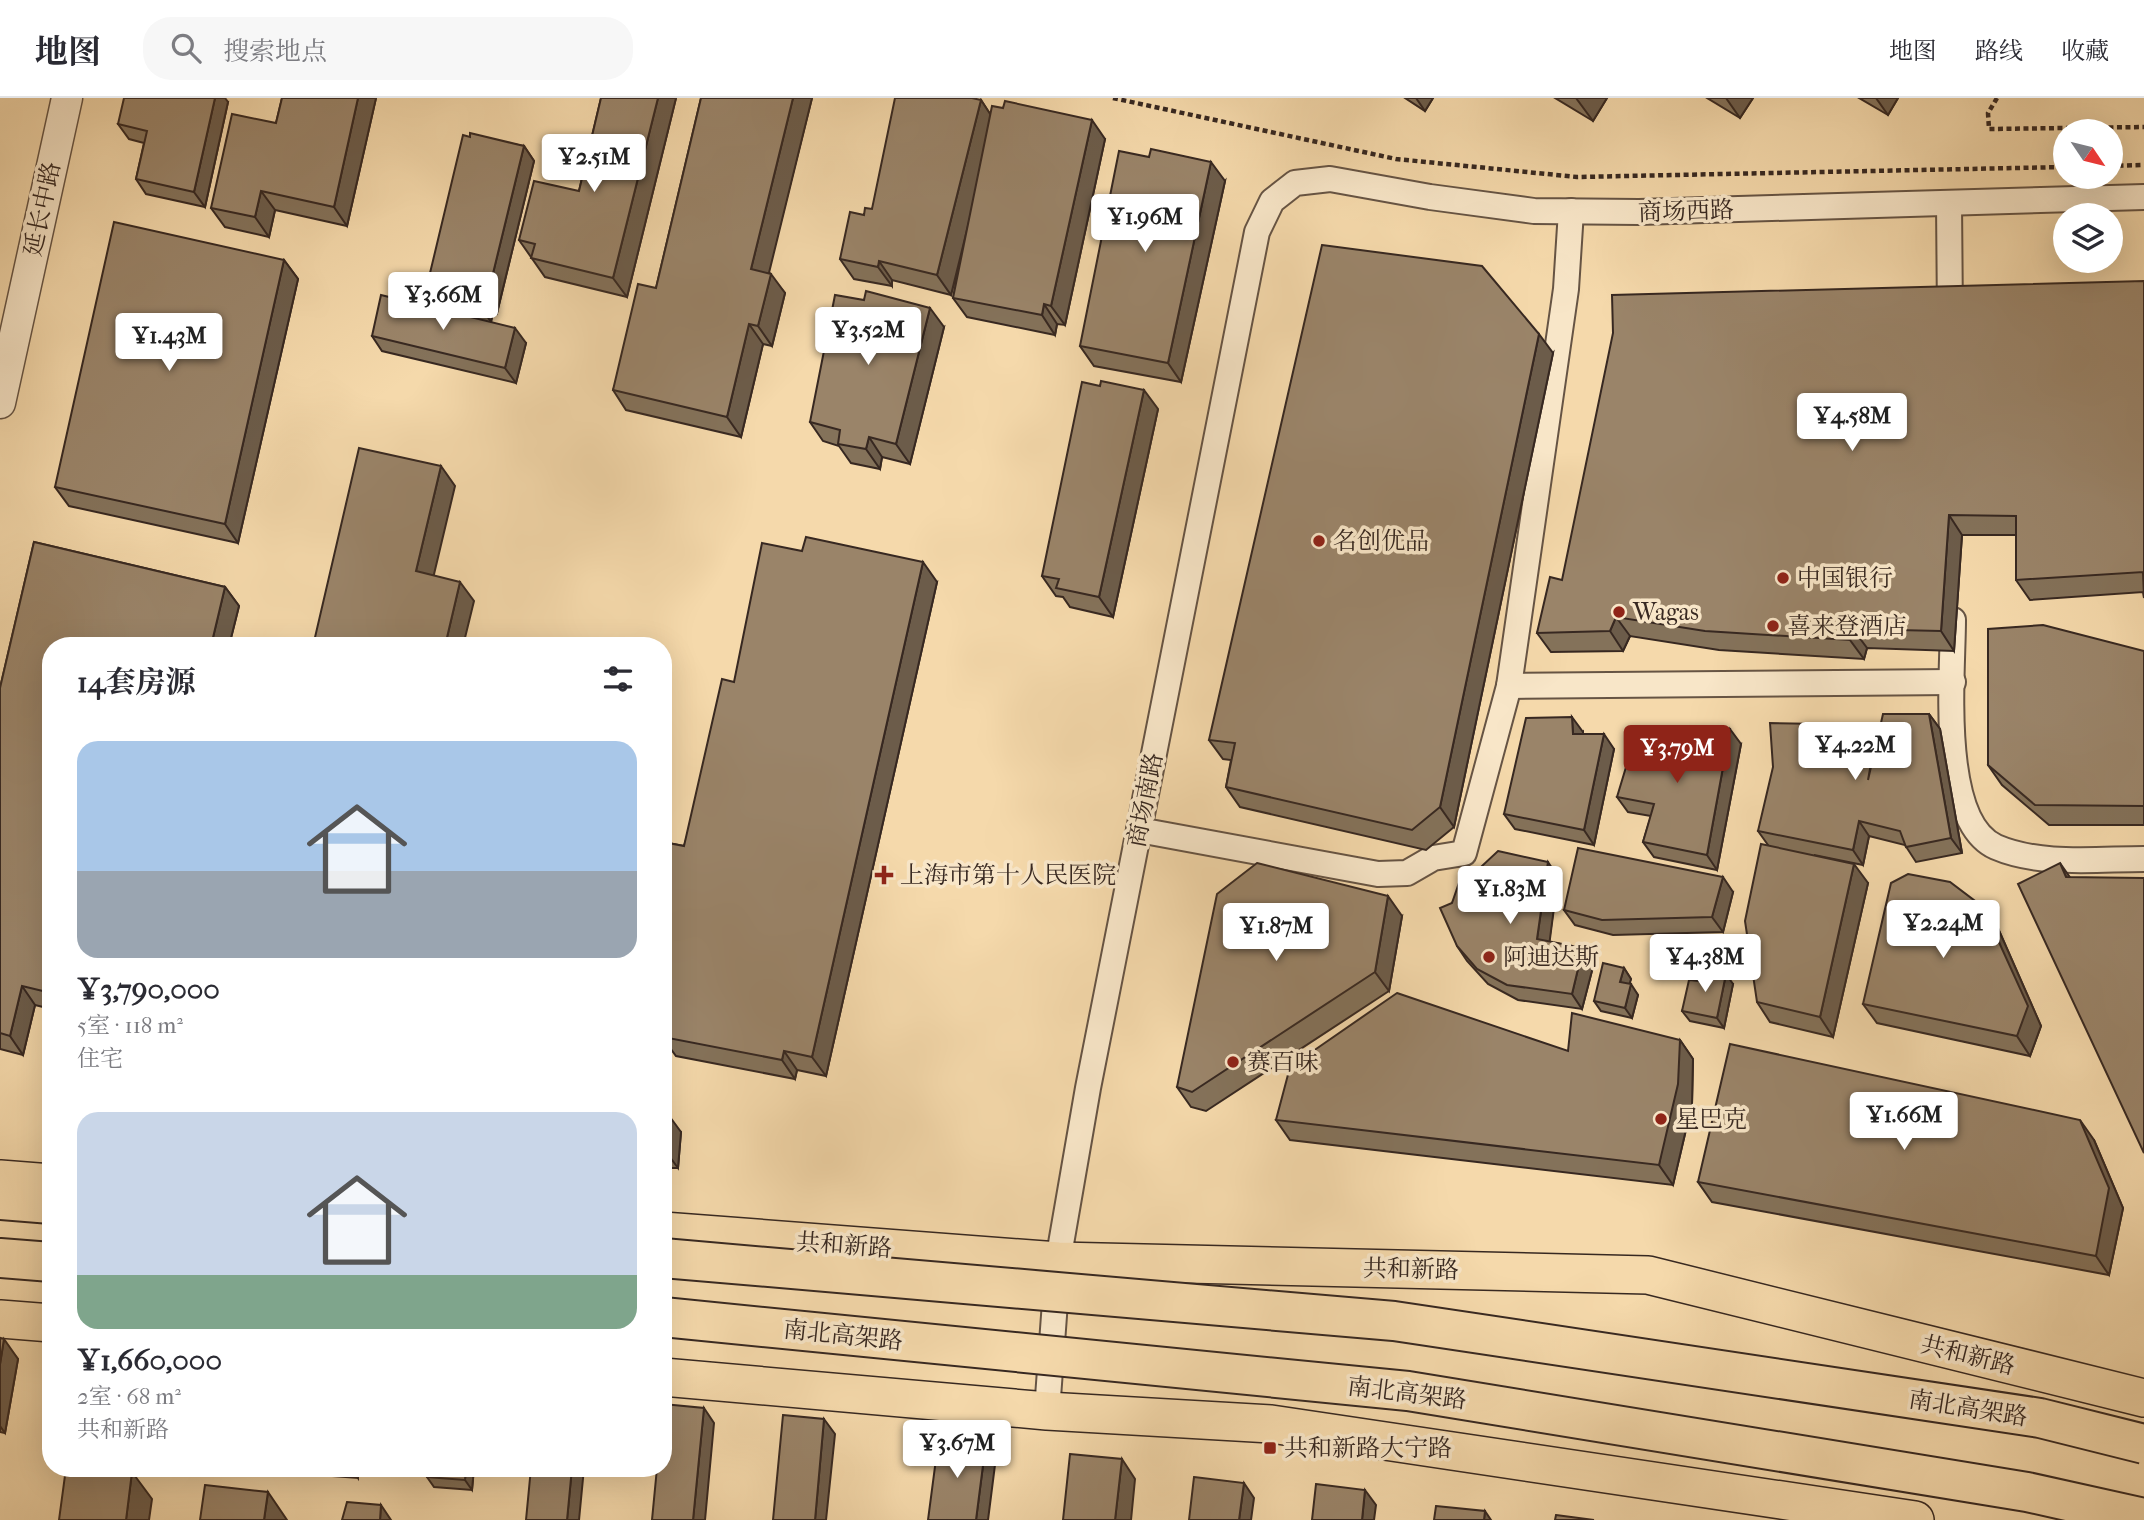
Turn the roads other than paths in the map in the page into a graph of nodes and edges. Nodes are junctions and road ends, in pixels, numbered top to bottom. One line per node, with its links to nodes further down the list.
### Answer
1 (66, 98): 7 (street, 延长中路)
2 (2144, 197): 3 (street, 商场西路)
3 (1950, 203): 4 (street, 商场西路); 6 (street)
4 (1571, 211): 5 (street, 商场西路); 10 (street)
5 (1257, 232): 11 (street, 商场南路)
6 (1951, 340)
7 (0, 403)
8 (1953, 600): 9 (street)
9 (1953, 682): 10 (street); 12 (street)
10 (1508, 686): 11 (street)
11 (1139, 830): 21 (street, 商场南路)
12 (2144, 859)
13 (0, 1179): 14 (main road)
14 (42, 1182)
15 (0, 1200): 16 (highway)
16 (42, 1203)
17 (672, 1232): 21 (main road, 共和新路)
18 (0, 1258): 20 (highway)
19 (672, 1259): 28 (highway, 南北高架路, bridge)
20 (42, 1261)
21 (1058, 1261): 26 (main road, 共和新路); 27 (street, 商场南路)
22 (672, 1318): 29 (highway, 南北高架路, bridge)
23 (0, 1319): 24 (main road)
24 (42, 1322)
25 (672, 1378): 27 (main road)
26 (2144, 1398)
27 (1046, 1411): 30 (main road)
28 (2144, 1444)
29 (2144, 1518)
30 (1915, 1520)

